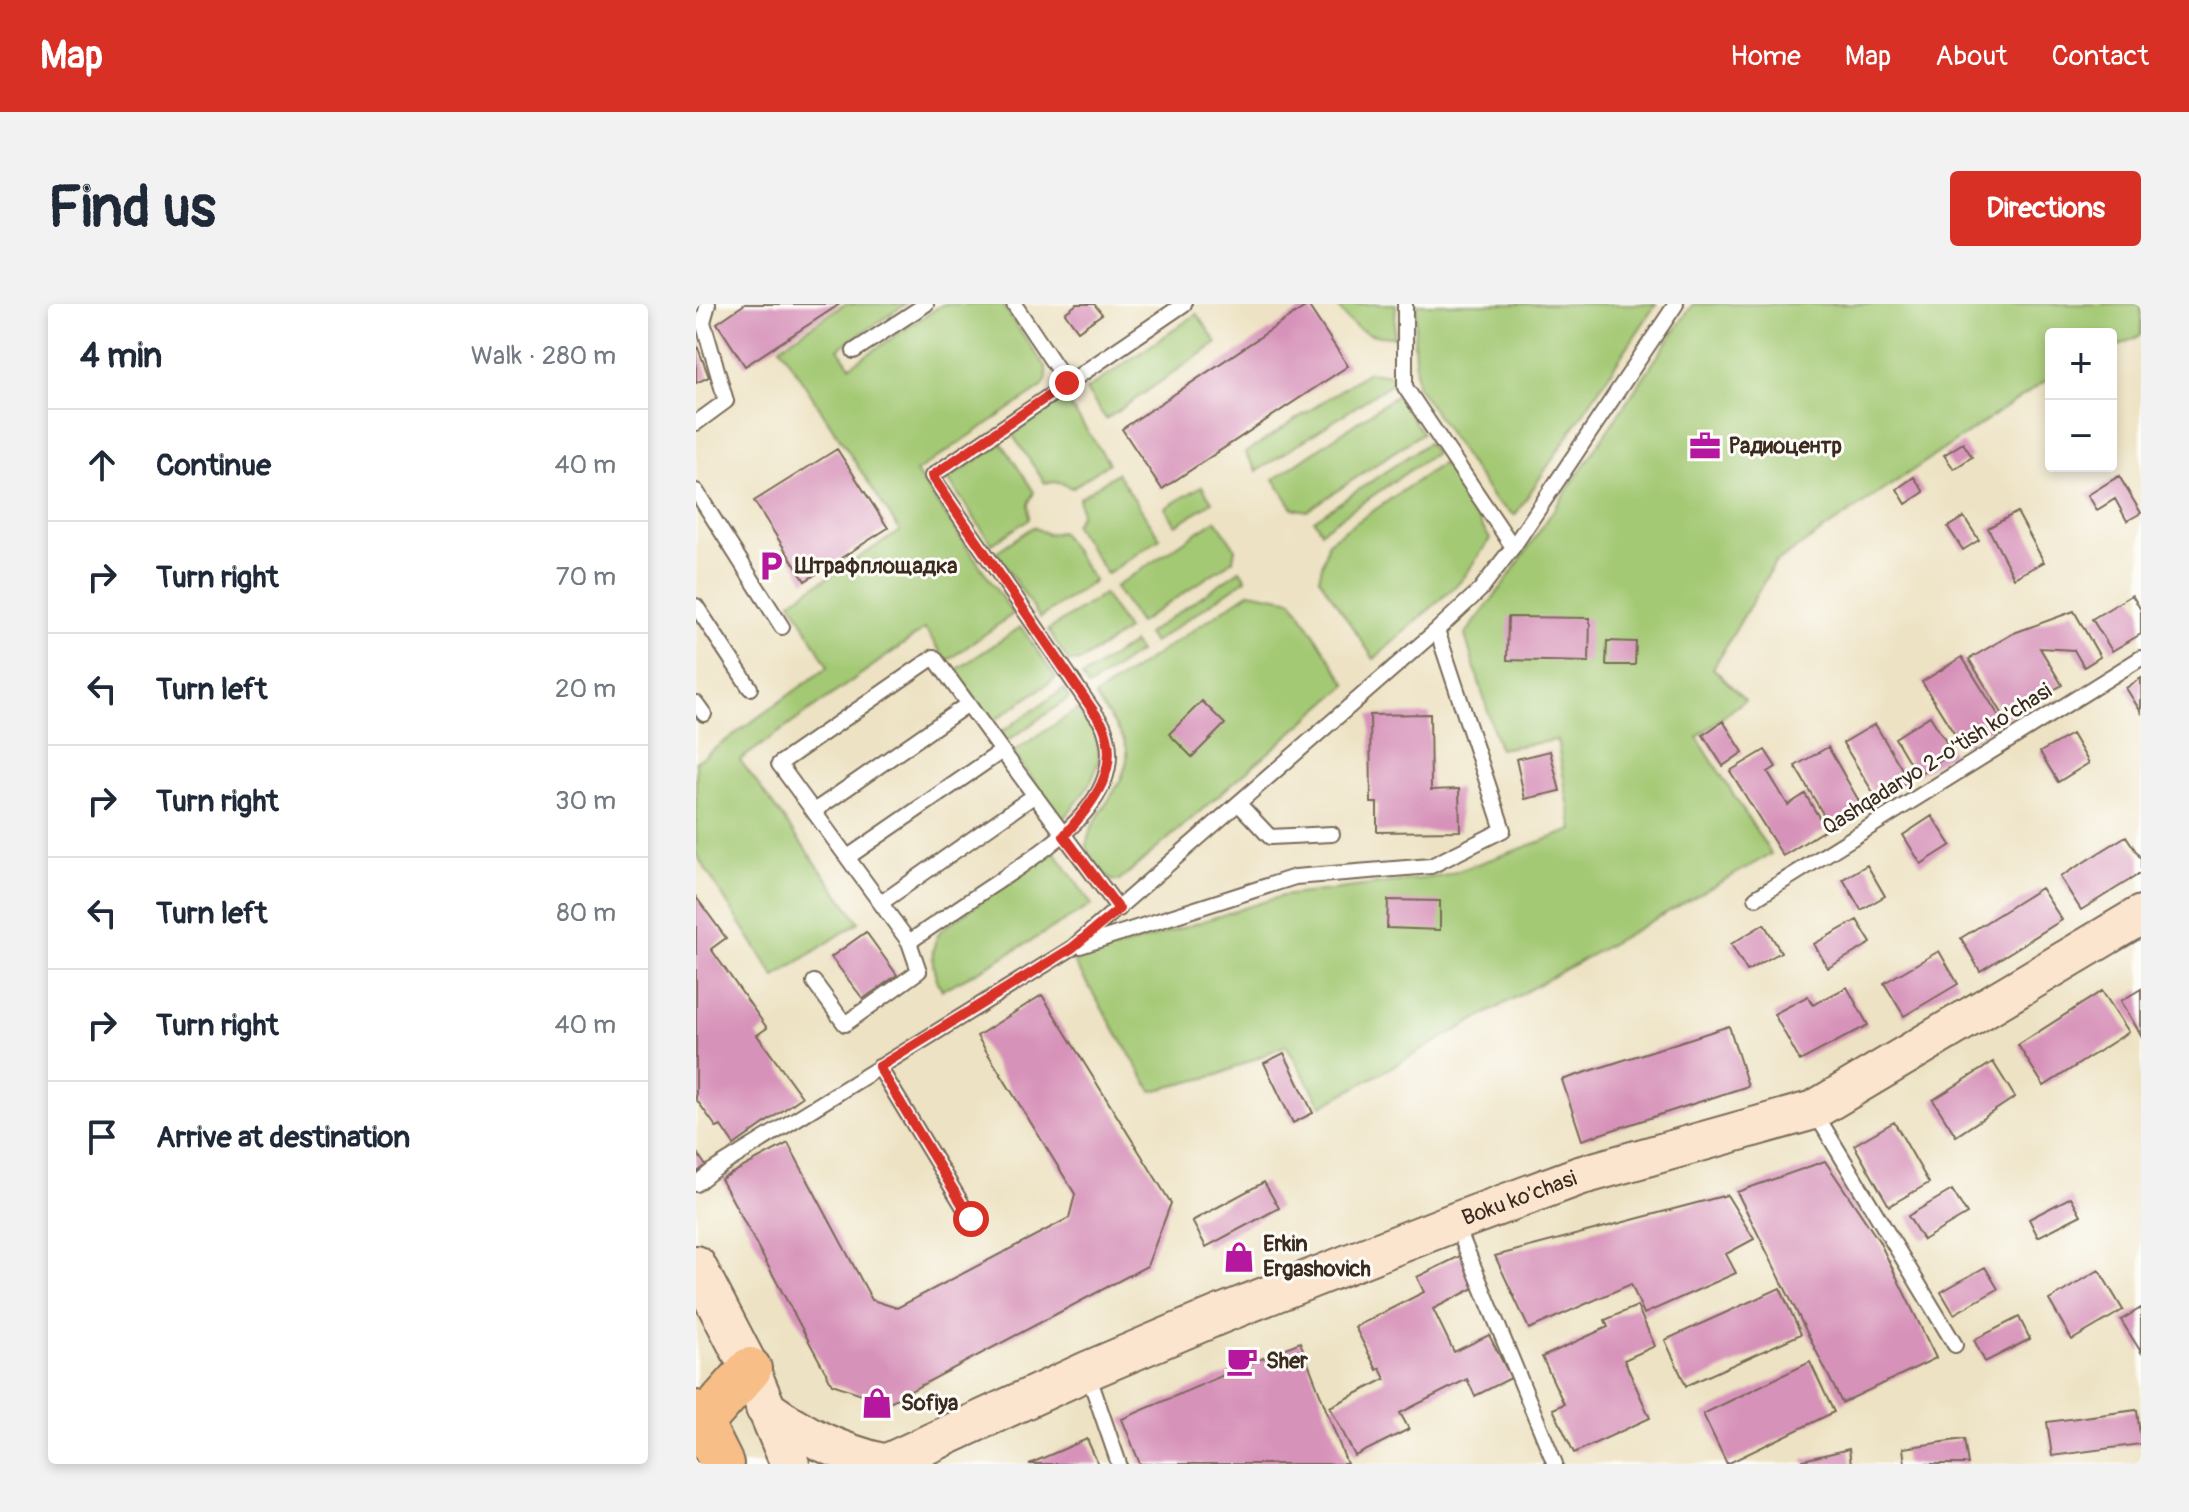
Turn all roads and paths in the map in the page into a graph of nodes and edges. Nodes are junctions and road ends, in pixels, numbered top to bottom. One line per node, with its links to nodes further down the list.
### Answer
1 (708, 304): 9 (lane)
2 (926, 304): 7 (lane)
3 (1014, 304): 8 (lane)
4 (1184, 304): 8 (lane)
5 (1405, 304): 11 (lane)
6 (1676, 304): 11 (lane)
7 (854, 351)
8 (1067, 383): 23 (lane)
9 (696, 423)
10 (696, 491): 13 (lane)
11 (1513, 547): 14 (lane)
12 (696, 606): 16 (lane)
13 (782, 627)
14 (1437, 630): 20 (lane); 30 (lane)
15 (2141, 658): 25 (lane, Qashqadaryo 2-o'tish ko'chasi)
16 (750, 688)
17 (968, 704): 18 (lane); 21 (lane); 21 (lane)
18 (1002, 751): 19 (lane); 24 (lane)
19 (1035, 795): 23 (lane); 26 (lane)
20 (1239, 804): 22 (lane); 27 (lane)
21 (814, 811): 24 (lane)
22 (1332, 834)
23 (1064, 836): 27 (lane); 29 (lane)
24 (848, 857): 26 (lane)
25 (1756, 898)
26 (881, 903): 29 (lane)
27 (1119, 909): 30 (lane)
28 (2141, 915): 33 (street, Boku ko'chasi)
29 (909, 942): 31 (lane)
30 (1072, 948): 32 (lane)
31 (814, 982)
32 (879, 1067): 34 (lane); 35 (lane)
33 (1814, 1110): 36 (street, Boku ko'chasi); 38 (lane)
34 (696, 1184)
35 (971, 1219)
36 (1455, 1222): 40 (street, Boku ko'chasi); 47 (lane)
37 (696, 1265): 39 (street)
38 (1955, 1345)
39 (750, 1369): 41 (street); 42 (main road)
40 (1087, 1371): 45 (street, Boku ko'chasi); 46 (lane)
41 (765, 1408): 44 (street); 45 (street)
42 (698, 1422): 43 (main road)
43 (722, 1464)
44 (790, 1464)
45 (886, 1464)
46 (1119, 1464)
47 (1555, 1464)

